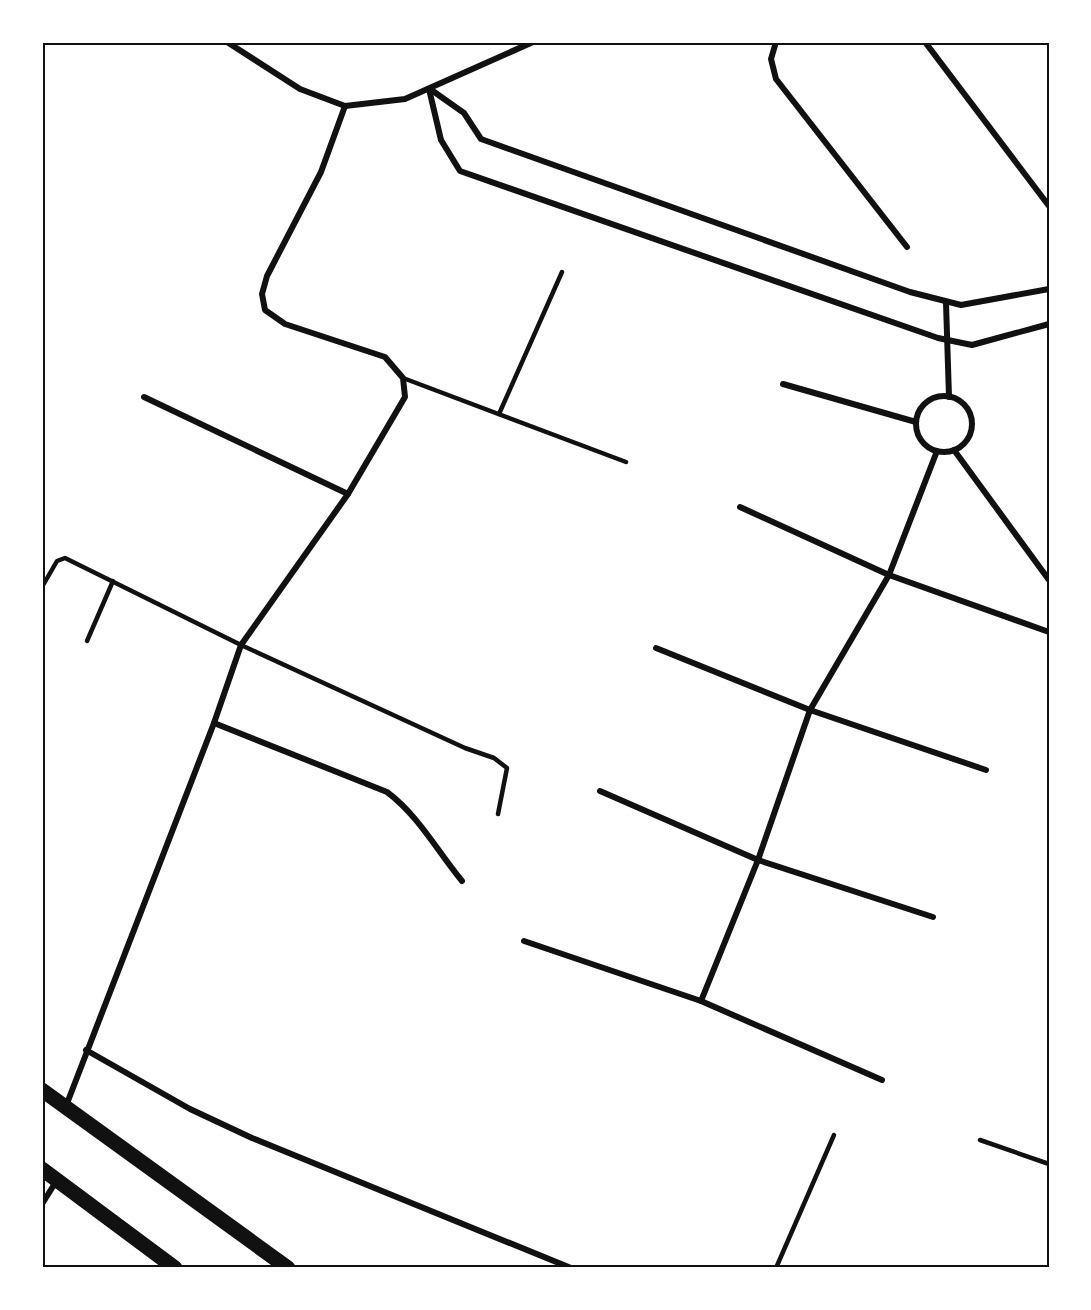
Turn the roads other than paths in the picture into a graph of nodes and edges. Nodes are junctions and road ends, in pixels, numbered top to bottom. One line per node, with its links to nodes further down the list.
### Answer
1 (227, 42): 6 (street)
2 (533, 42): 5 (street)
3 (776, 42): 8 (street)
4 (925, 42): 7 (street)
5 (429, 88): 6 (street); 11 (street); 13 (street)
6 (345, 106): 14 (street)
7 (1049, 206)
8 (907, 246)
9 (562, 272): 18 (lane)
10 (1049, 289): 11 (street)
11 (946, 303): 13 (street)
12 (1049, 324): 13 (street)
13 (948, 340): 17 (street)
14 (403, 378): 18 (lane); 23 (street)
15 (783, 384): 19 (street)
16 (144, 397): 23 (street)
17 (949, 397): 19 (street); 20 (street)
18 (499, 414): 22 (lane)
19 (916, 422): 21 (street)
20 (954, 450): 21 (street); 26 (street)
21 (937, 451): 25 (street)
22 (626, 462)
23 (348, 494): 31 (street)
24 (740, 507): 25 (street)
25 (889, 575): 29 (street); 33 (street)
26 (1049, 580)
27 (113, 581): 28 (lane); 30 (lane); 31 (lane)
28 (42, 587)
29 (1049, 632)
30 (87, 641)
31 (242, 645): 34 (street); 37 (lane)
32 (656, 648): 33 (street)
33 (810, 710): 35 (street); 38 (street)
34 (214, 723): 39 (street); 43 (street)
35 (986, 770)
36 (600, 791): 38 (street)
37 (498, 813)
38 (758, 860): 40 (street); 42 (street)
39 (462, 881)
40 (933, 917)
41 (524, 941): 42 (street)
42 (701, 1001): 44 (street)
43 (86, 1050): 46 (street); 55 (street)
44 (882, 1080)
45 (42, 1090): 46 (main road)
46 (66, 1107): 54 (main road)
47 (834, 1135): 56 (lane)
48 (980, 1140): 49 (lane)
49 (1049, 1164)
50 (42, 1169): 51 (main road)
51 (57, 1180): 52 (street); 53 (main road)
52 (42, 1204)
53 (175, 1268)
54 (288, 1268)
55 (571, 1268)
56 (776, 1268)

